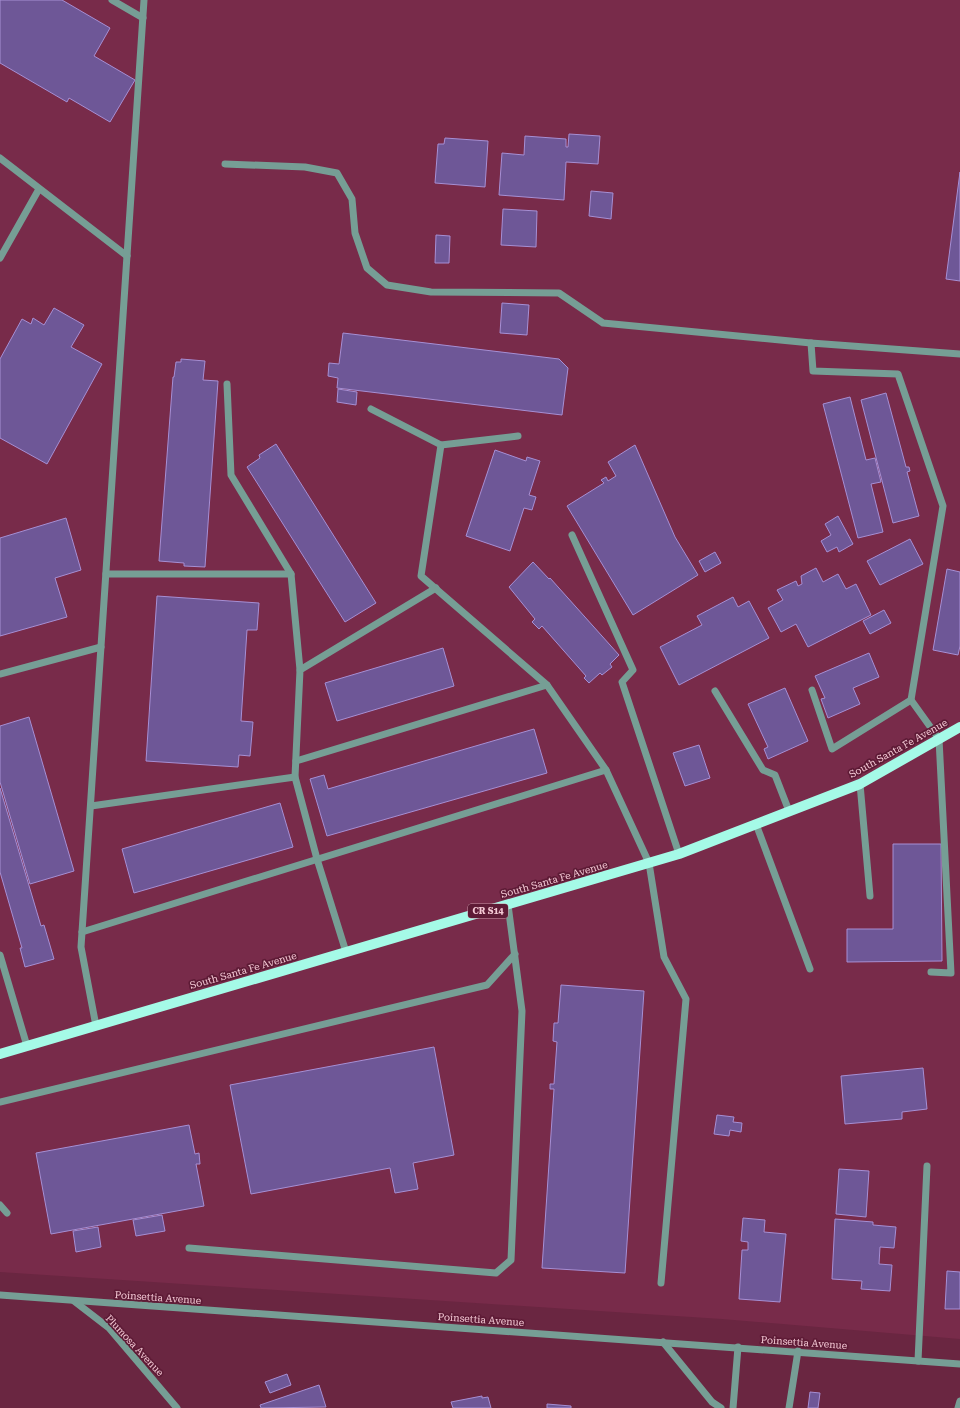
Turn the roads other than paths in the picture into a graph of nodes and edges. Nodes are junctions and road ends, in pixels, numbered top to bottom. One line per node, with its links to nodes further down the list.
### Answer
1 (112, 0): 3 (street)
2 (144, 0): 3 (street)
3 (143, 18): 7 (street)
4 (0, 158): 6 (street)
5 (225, 164): 9 (street)
6 (39, 189): 7 (street); 8 (street)
7 (127, 256): 16 (street)
8 (0, 258)
9 (812, 343): 10 (street); 25 (street)
10 (960, 354)
11 (227, 384): 17 (street)
12 (371, 409): 14 (street)
13 (518, 436): 14 (street)
14 (441, 445): 18 (street)
15 (572, 535): 35 (street)
16 (106, 574): 17 (street); 19 (street)
17 (291, 574): 20 (street)
18 (436, 588): 20 (street); 22 (street)
19 (101, 647): 21 (street); 32 (street)
20 (300, 670): 28 (street)
21 (0, 674)
22 (547, 685): 28 (street); 29 (street)
23 (812, 690): 25 (street)
24 (714, 691): 33 (street)
25 (911, 700): 27 (street)
26 (960, 727): 27 (main road, South Santa Fe Avenue / CR S14)
27 (939, 739): 31 (main road, South Santa Fe Avenue / CR S14); 45 (street)
28 (296, 761): 30 (street)
29 (606, 770): 36 (street); 37 (street)
30 (295, 777): 32 (street); 36 (street)
31 (860, 784): 33 (main road, South Santa Fe Avenue / CR S14); 38 (street)
32 (91, 806): 40 (street)
33 (789, 811): 34 (main road, South Santa Fe Avenue / CR S14)
34 (756, 824): 35 (main road, South Santa Fe Avenue / CR S14); 44 (street)
35 (679, 854): 37 (main road, South Santa Fe Avenue / CR S14)
36 (317, 859): 40 (street); 41 (street)
37 (649, 863): 39 (main road, South Santa Fe Avenue / CR S14); 54 (street)
38 (870, 896)
39 (508, 905): 41 (main road, South Santa Fe Avenue / CR S14); 42 (street)
40 (82, 932): 46 (street)
41 (346, 952): 46 (main road, South Santa Fe Avenue / CR S14)
42 (515, 954): 49 (street); 53 (street)
43 (0, 955): 47 (street)
44 (810, 969)
45 (931, 972)
46 (96, 1026): 47 (main road, South Santa Fe Avenue / CR S14)
47 (27, 1046): 48 (main road, South Santa Fe Avenue / CR S14)
48 (0, 1054)
49 (0, 1102)
50 (927, 1166): 60 (street)
51 (0, 1205): 52 (street)
52 (7, 1213)
53 (189, 1248)
54 (661, 1283)
55 (0, 1295): 56 (street, Poinsettia Avenue)
56 (74, 1301): 57 (street, Poinsettia Avenue); 63 (street, Plumosa Avenue)
57 (663, 1342): 58 (street, Poinsettia Avenue); 64 (street)
58 (738, 1347): 59 (street, Poinsettia Avenue); 65 (street)
59 (798, 1352): 60 (street, Poinsettia Avenue); 66 (street)
60 (918, 1361): 61 (street, Poinsettia Avenue)
61 (960, 1364)
62 (960, 1401): 67 (street)
63 (176, 1408)
64 (721, 1408)
65 (733, 1408)
66 (789, 1408)
67 (958, 1408)

